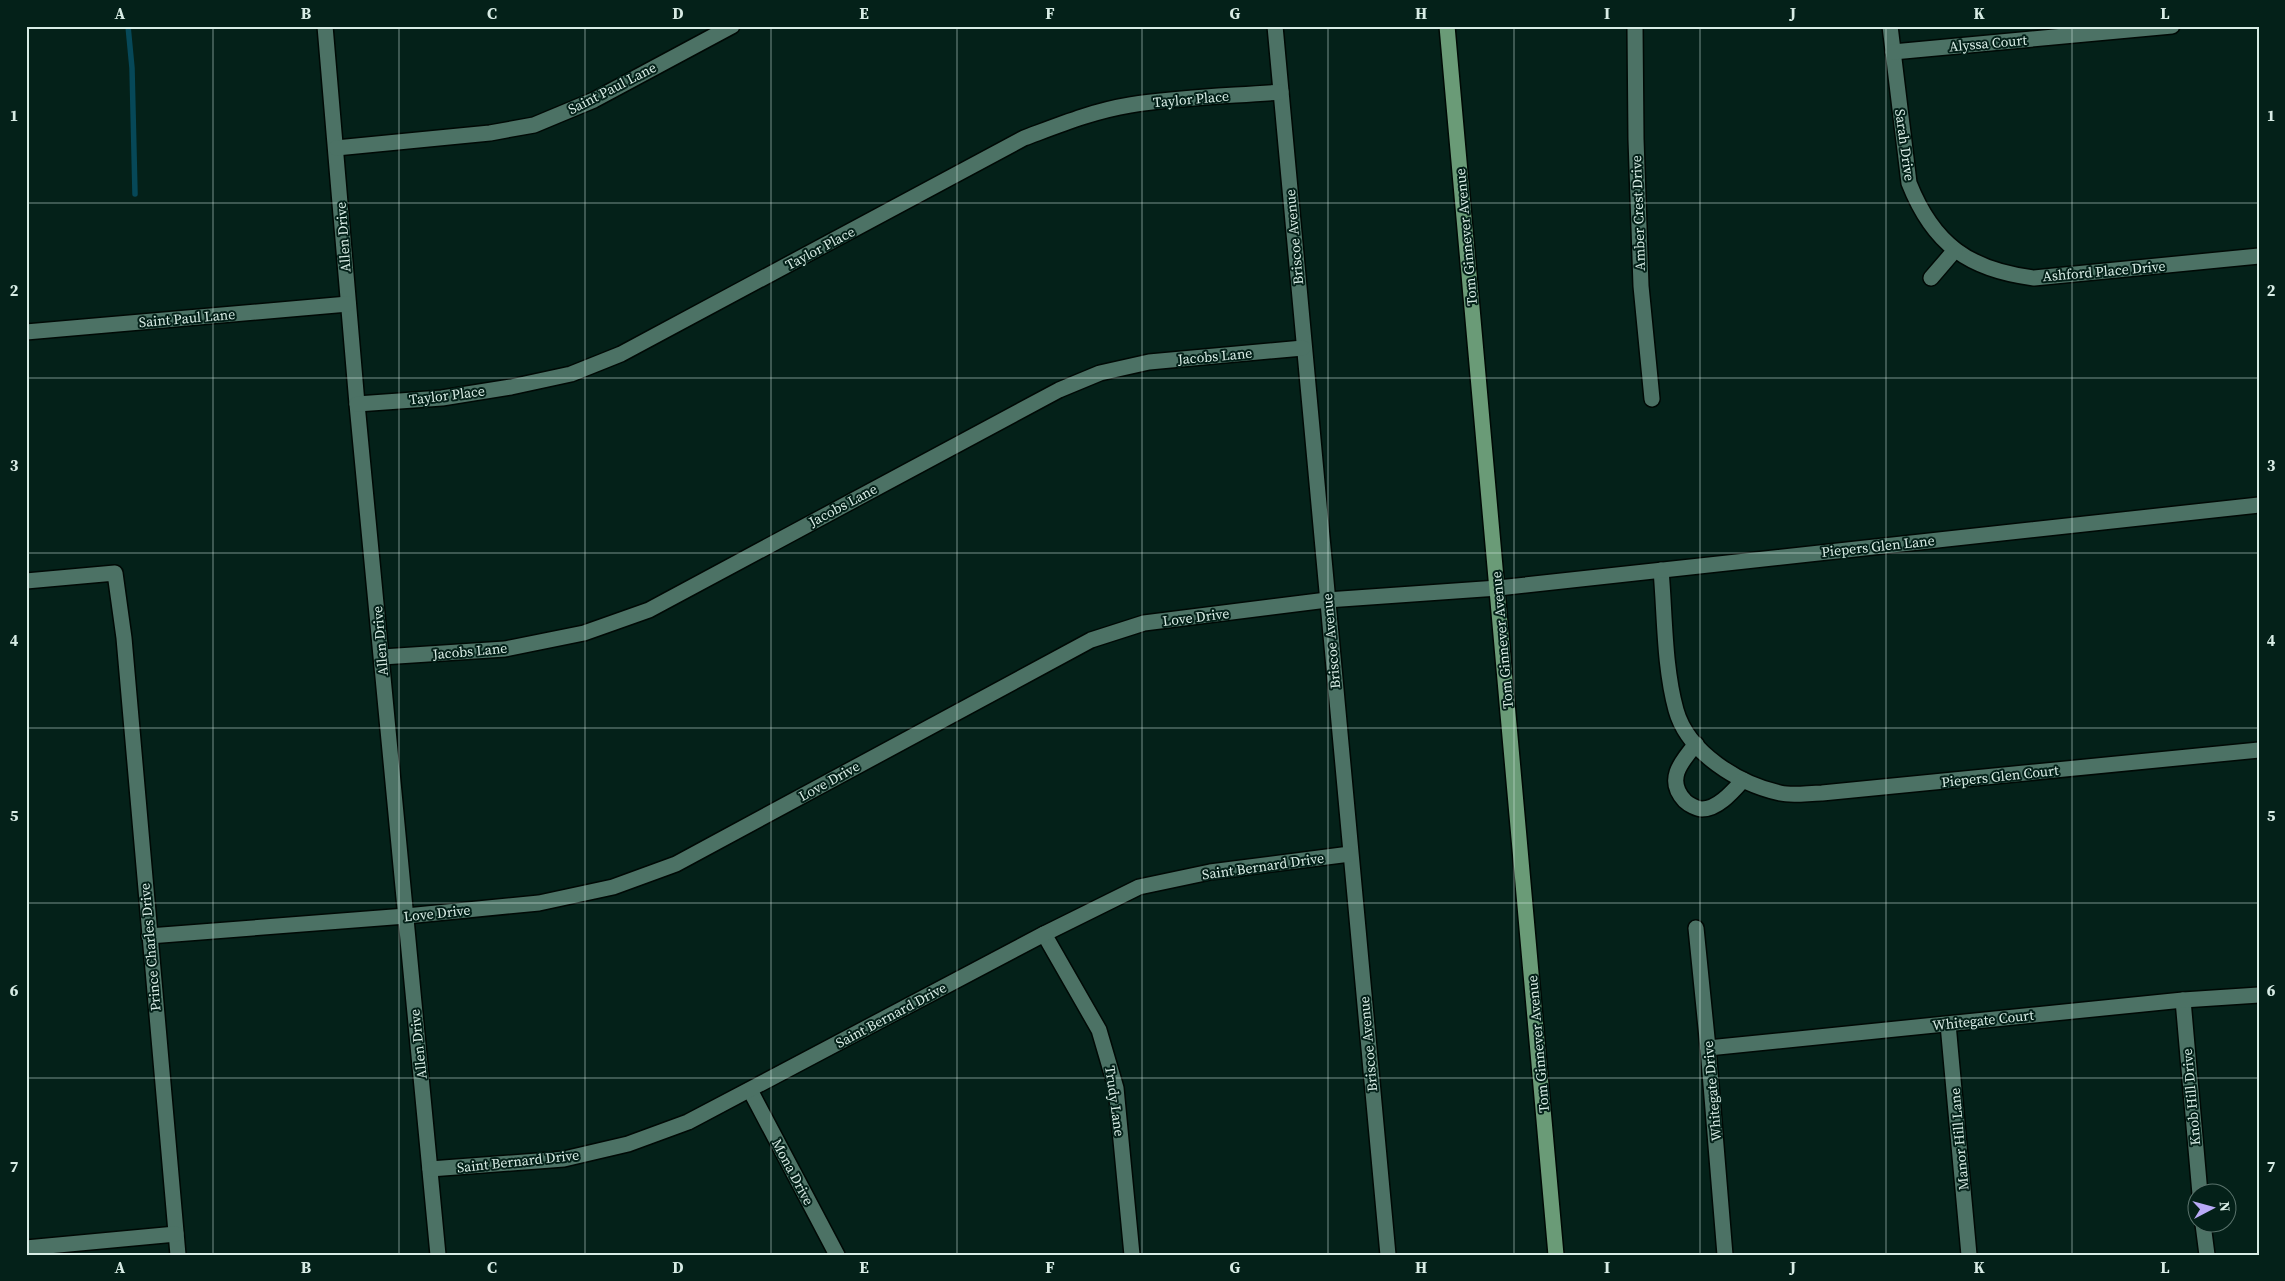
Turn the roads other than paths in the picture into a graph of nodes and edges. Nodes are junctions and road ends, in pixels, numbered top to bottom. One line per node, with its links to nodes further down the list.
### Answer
1 (325, 26): 10 (street, Allen Drive)
2 (732, 26): 10 (street, Saint Paul Lane)
3 (1275, 26): 9 (street, Briscoe Avenue)
4 (1447, 26): 22 (main road, Tom Ginnever Avenue)
5 (1635, 26): 17 (street, Amber Crest Drive)
6 (1890, 26): 8 (street, Sarah Drive)
7 (2172, 26): 8 (street, Alyssa Court)
8 (1893, 52): 11 (street, Sarah Drive)
9 (1281, 92): 16 (street, Briscoe Avenue); 18 (street, Taylor Place)
10 (336, 148): 14 (street, Allen Drive)
11 (1955, 250): 12 (street, Ashford Place Drive); 13 (street)
12 (2259, 256)
13 (1931, 278)
14 (348, 304): 15 (street, Saint Paul Lane); 18 (street, Allen Drive)
15 (26, 332)
16 (1303, 348): 23 (street, Briscoe Avenue); 24 (street, Jacobs Lane)
17 (1652, 399)
18 (357, 404): 24 (street, Allen Drive)
19 (2259, 505): 20 (street, Piepers Glen Lane)
20 (1661, 570): 22 (street, Piepers Glen Lane); 25 (street, Piepers Glen Court)
21 (26, 581): 32 (street, Prince Charles Drive)
22 (1498, 588): 23 (street, Love Drive); 48 (main road, Tom Ginnever Avenue)
23 (1327, 600): 28 (street, Briscoe Avenue); 29 (street, Love Drive)
24 (382, 657): 29 (street, Allen Drive)
25 (1696, 744): 27 (street, Piepers Glen Court); 27 (street)
26 (2259, 750): 27 (street, Piepers Glen Court)
27 (1742, 780)
28 (1350, 854): 31 (street, Saint Bernard Drive); 47 (street, Briscoe Avenue)
29 (406, 916): 32 (street, Love Drive); 38 (street, Allen Drive)
30 (1696, 928): 36 (street, Whitegate Drive)
31 (1044, 934): 37 (street, Saint Bernard Drive); 46 (street, Trudy Lane)
32 (149, 936): 40 (street, Prince Charles Drive)
33 (2259, 995): 34 (street, Whitegate Court)
34 (2183, 1000): 35 (street, Whitegate Court); 39 (street, Knob Hill Drive)
35 (1948, 1024): 36 (street, Whitegate Court); 50 (street, Manor Hill Lane)
36 (1708, 1048): 49 (street, Whitegate Drive)
37 (750, 1090): 38 (street, Saint Bernard Drive); 45 (street, Mona Drive)
38 (430, 1169): 44 (street, Allen Drive)
39 (2199, 1184)
40 (176, 1234): 42 (street); 43 (street, Prince Charles Drive)
41 (2204, 1234): 51 (street)
42 (26, 1248)
43 (178, 1255)
44 (438, 1255)
45 (837, 1255)
46 (1132, 1255)
47 (1388, 1255)
48 (1556, 1255)
49 (1725, 1255)
50 (1969, 1255)
51 (2206, 1255)

